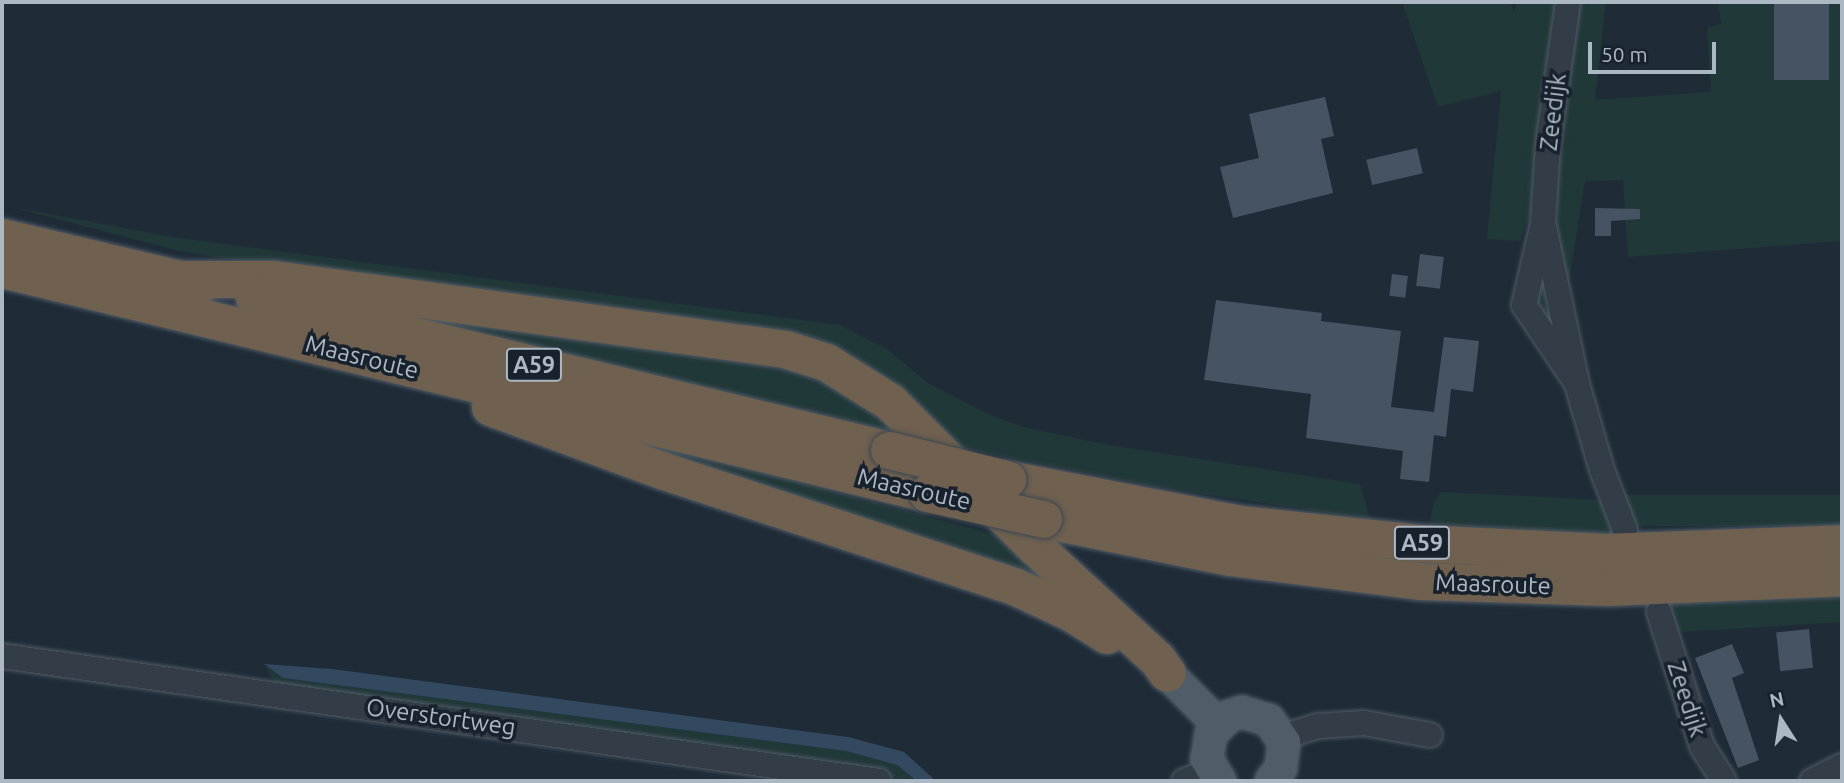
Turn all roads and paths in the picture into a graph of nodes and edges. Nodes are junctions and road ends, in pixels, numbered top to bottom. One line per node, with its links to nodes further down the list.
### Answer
1 (1568, 2): 2 (street, Zeedijk)
2 (1543, 223): 7 (street, Zeedijk); 7 (street, Zeedijk)
3 (2, 237): 5 (highway, Maasroute / A59)
4 (2, 269): 6 (highway, Maasroute / A59)
5 (178, 279): 9 (highway, Maasroute / A59, bridge); 13 (highway, A59)
6 (403, 367): 10 (highway, Maasroute / A59, bridge); 13 (highway, A59)
7 (1577, 384): 8 (street, Zeedijk)
8 (1625, 530)
9 (1842, 543)
10 (1842, 577)
11 (1659, 612): 21 (street, Zeedijk)
12 (2, 656): 19 (street, Overstortweg)
13 (1167, 673): 14 (main road)
14 (1218, 724): 16 (main road); 18 (main road)
15 (1430, 735): 16 (street)
16 (1282, 737): 20 (main road)
17 (1842, 766): 22 (street)
18 (1205, 778)
19 (879, 781)
20 (1273, 781)
21 (1724, 781)
22 (1812, 781)

